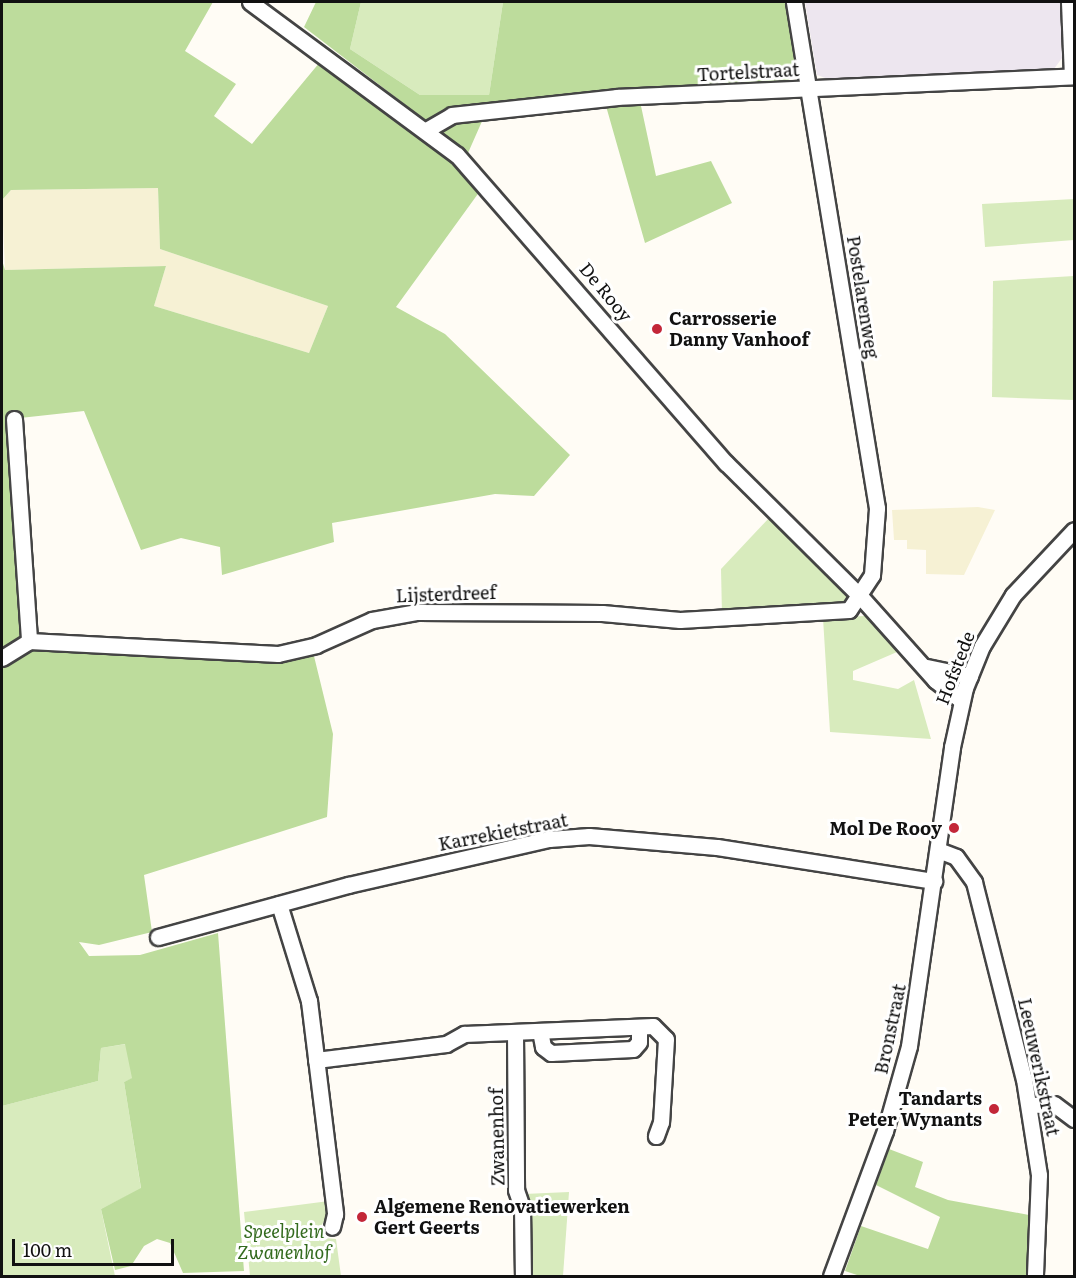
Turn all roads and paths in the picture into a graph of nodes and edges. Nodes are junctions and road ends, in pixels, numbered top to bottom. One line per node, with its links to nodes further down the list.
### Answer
1 (250, 2): 6 (street, De Rooy)
2 (794, 2): 5 (street, Postelarenweg)
3 (1069, 2): 4 (street)
4 (1073, 76): 5 (street, Tortelstraat)
5 (809, 88): 6 (street, Tortelstraat); 9 (street, Postelarenweg)
6 (428, 129): 9 (street, De Rooy)
7 (14, 419): 10 (street)
8 (1074, 530): 13 (street, Hofstede)
9 (861, 596): 10 (street, Lijsterdreef); 12 (street, De Rooy)
10 (29, 642): 11 (street)
11 (2, 658)
12 (927, 667): 13 (street); 14 (street, De Rooy)
13 (969, 676): 14 (street, Hofstede)
14 (961, 700): 15 (street, Hofstede)
15 (938, 850): 16 (street, Leeuwerikstraat); 17 (street, Bronstraat)
16 (967, 871): 17 (street); 24 (street, Leeuwerikstraat)
17 (934, 874): 18 (street, Karrekietstraat); 29 (street, Bronstraat)
18 (279, 904): 19 (street, Karrekietstraat); 23 (street)
19 (158, 937)
20 (639, 1027): 21 (street); 21 (street); 26 (street)
21 (540, 1031): 22 (street)
22 (515, 1032): 23 (street); 28 (street, Zwanenhof)
23 (316, 1060): 27 (street)
24 (1030, 1105): 25 (street); 30 (street, Leeuwerikstraat)
25 (1074, 1119)
26 (656, 1136)
27 (332, 1227)
28 (523, 1276)
29 (831, 1276)
30 (1035, 1276)

